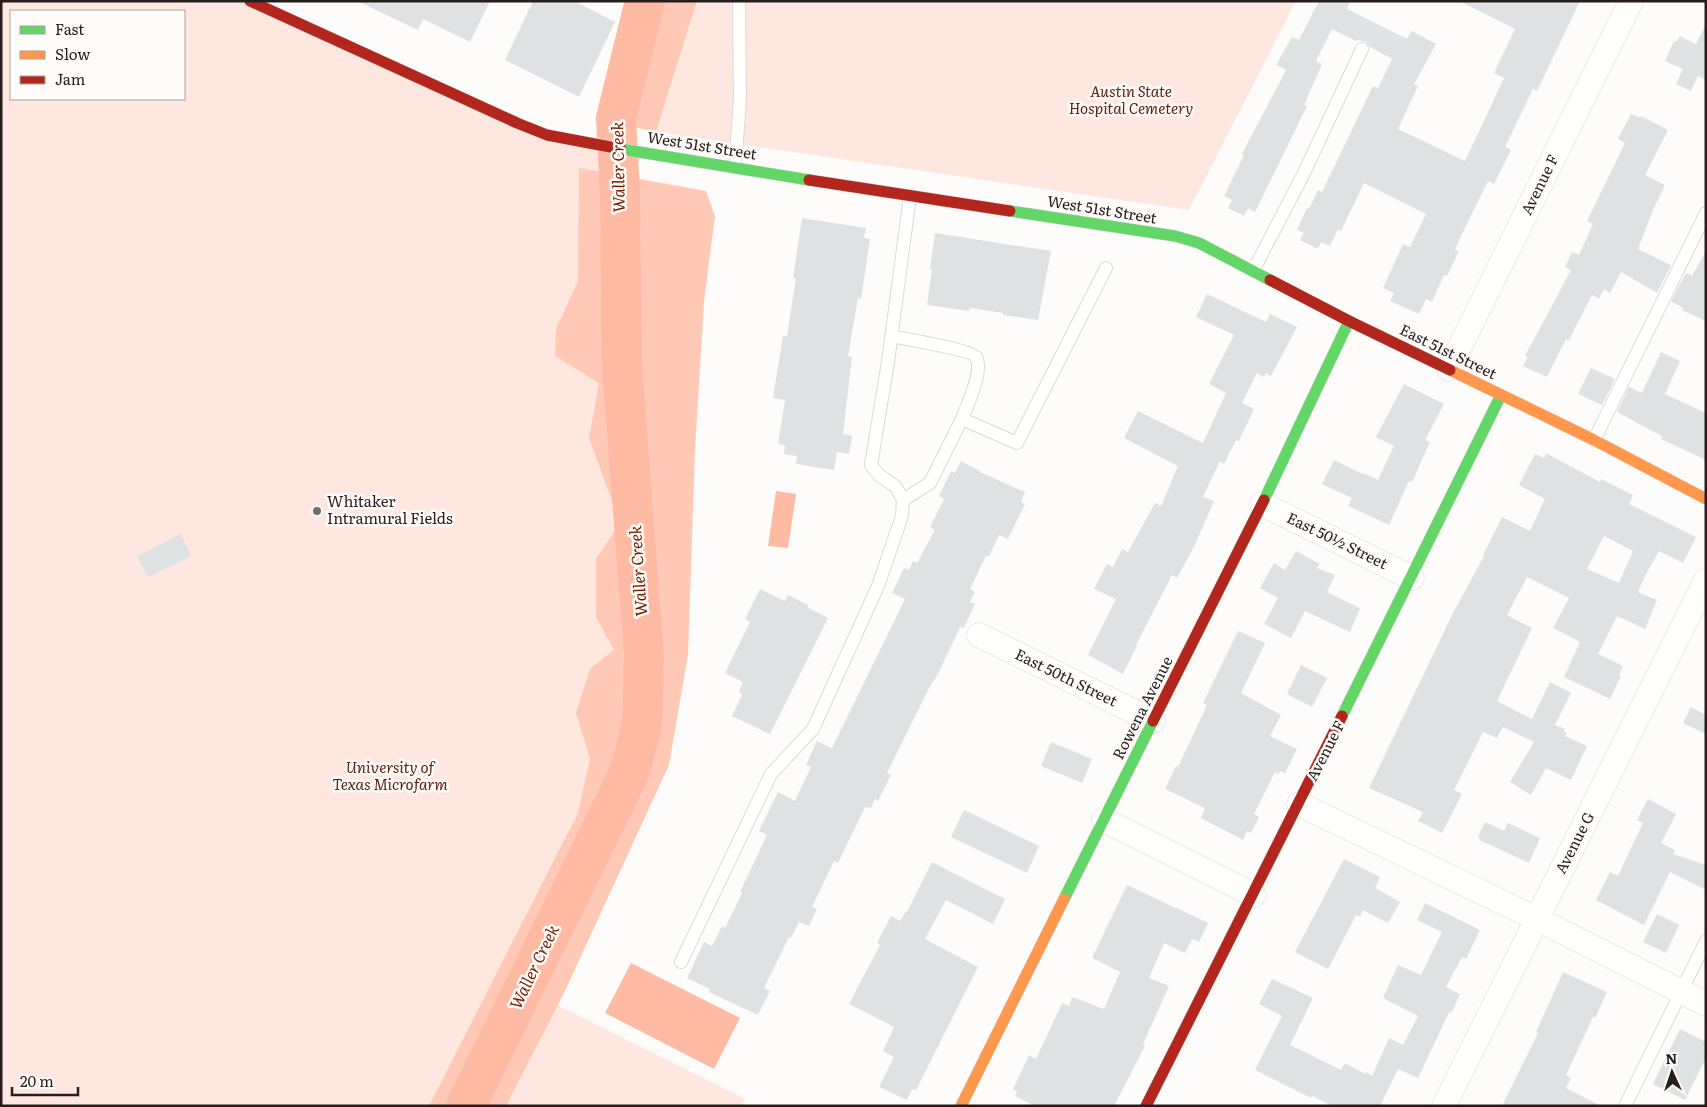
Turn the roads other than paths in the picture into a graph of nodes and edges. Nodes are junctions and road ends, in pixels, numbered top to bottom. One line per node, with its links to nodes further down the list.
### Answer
1 (250, 1): 5 (street, West 51st Street)
2 (738, 1): 5 (lane)
3 (1631, 1): 13 (street, Avenue F)
4 (1362, 48): 10 (lane)
5 (734, 167): 6 (street, West 51st Street)
6 (910, 196): 8 (street, West 51st Street); 12 (lane)
7 (1706, 213): 16 (lane)
8 (1175, 236): 10 (street, East 51st Street)
9 (1106, 268): 15 (lane)
10 (1253, 271): 11 (street, East 51st Street)
11 (1349, 321): 13 (street, East 51st Street); 19 (street, Rowena Avenue)
12 (892, 336): 15 (lane); 18 (lane)
13 (1449, 369): 14 (street, East 51st Street)
14 (1501, 394): 16 (street, East 51st Street); 20 (street, Avenue F)
15 (962, 420): 18 (lane)
16 (1594, 440): 17 (street, East 51st Street)
17 (1706, 499)
18 (903, 500): 29 (lane)
19 (1262, 504): 20 (street, East 50½ Street); 23 (street, Rowena Avenue)
20 (1412, 578): 24 (street, Avenue F)
21 (1706, 580): 27 (street, Avenue G)
22 (979, 635): 23 (street, East 50th Street)
23 (1153, 721): 25 (street, Rowena Avenue)
24 (1299, 804): 26 (street, Avenue F); 27 (street)
25 (1104, 820): 26 (street); 32 (street, Rowena Avenue)
26 (1254, 895): 33 (street, Avenue F)
27 (1537, 919): 30 (street); 34 (street, Avenue G)
28 (1706, 941): 30 (lane)
29 (681, 962)
30 (1681, 991): 31 (street); 35 (lane)
31 (1706, 1004)
32 (961, 1106)
33 (1146, 1106)
34 (1444, 1106)
35 (1625, 1106)

